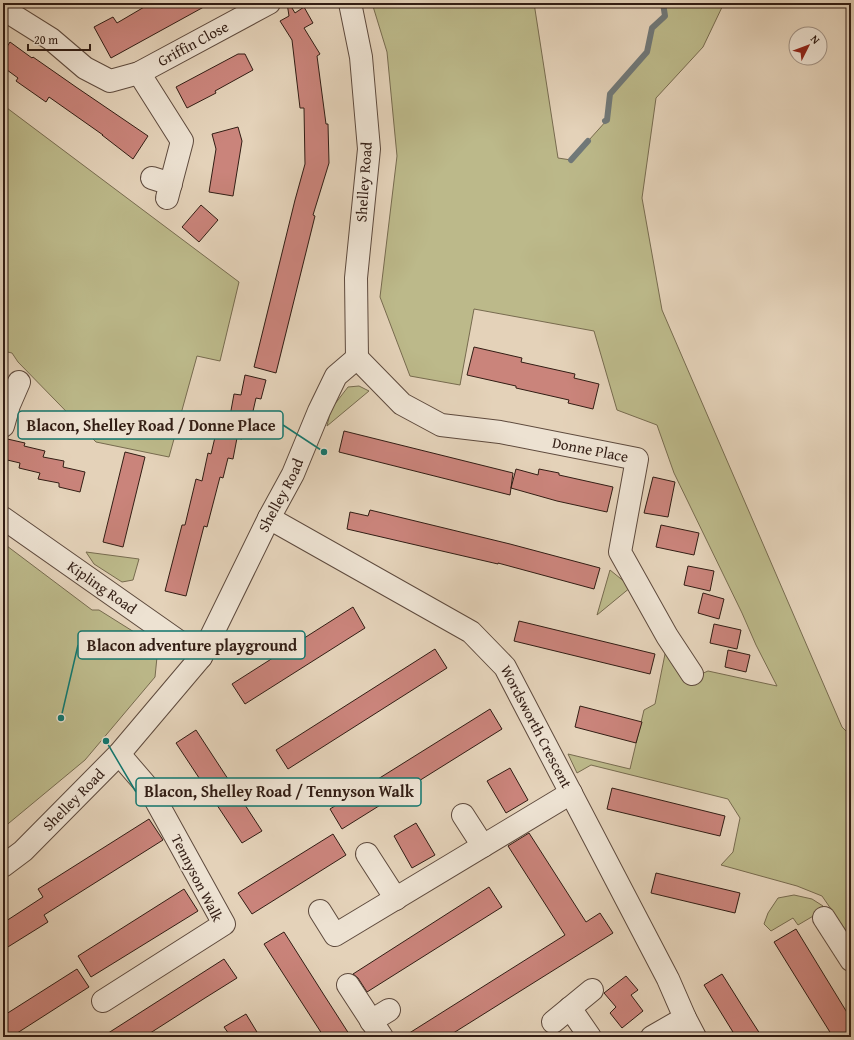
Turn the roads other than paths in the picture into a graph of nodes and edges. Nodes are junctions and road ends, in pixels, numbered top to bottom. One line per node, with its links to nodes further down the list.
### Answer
1 (269, 3): 4 (street, Griffin Close)
2 (350, 3): 6 (street, Shelley Road)
3 (3, 9): 4 (street, Griffin Close)
4 (139, 73): 5 (street, Griffin Close)
5 (163, 187)
6 (357, 358): 10 (street, Shelley Road); 12 (street, Donne Place)
7 (19, 382): 8 (street)
8 (3, 426)
9 (3, 518): 11 (street, Kipling Road)
10 (269, 518): 11 (street, Shelley Road); 14 (street, Wordsworth Crescent)
11 (201, 657): 13 (street, Shelley Road)
12 (692, 674)
13 (119, 754): 18 (street, Shelley Road); 25 (street, Tennyson Walk)
14 (571, 793): 16 (street); 27 (street, Wordsworth Crescent)
15 (462, 815): 16 (street)
16 (483, 846): 19 (street)
17 (367, 854): 19 (street)
18 (3, 866)
19 (396, 898): 20 (street)
20 (320, 911)
21 (824, 918): 22 (street)
22 (851, 960)
23 (348, 985): 28 (street)
24 (592, 990): 26 (street)
25 (103, 1002)
26 (570, 1008): 29 (street); 30 (street)
27 (685, 1018): 31 (street); 32 (street, Wordsworth Crescent)
28 (381, 1022)
29 (553, 1022)
30 (590, 1037)
31 (652, 1037)
32 (695, 1037)

